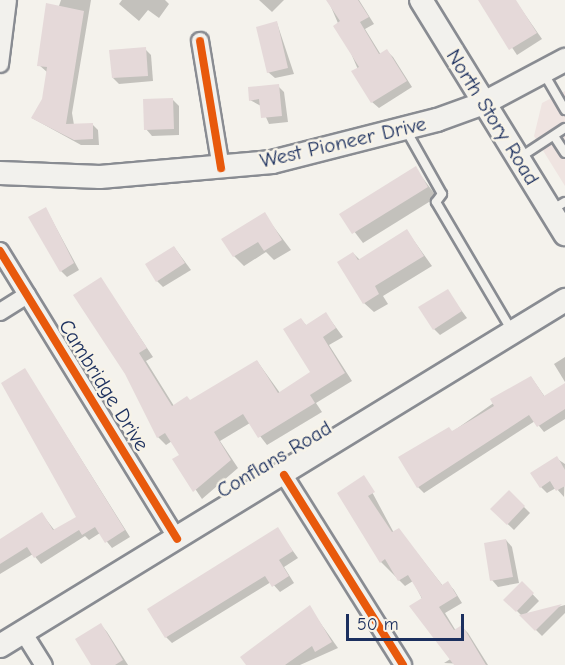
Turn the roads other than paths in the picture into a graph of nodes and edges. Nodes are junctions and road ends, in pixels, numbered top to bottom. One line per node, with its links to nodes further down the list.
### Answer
1 (8, 0): 5 (street)
2 (421, 0): 7 (main road, North Story Road)
3 (200, 41): 14 (street)
4 (565, 60): 6 (main road, West Pioneer Drive)
5 (0, 64)
6 (543, 72): 7 (main road, West Pioneer Drive); 8 (lane)
7 (484, 102): 10 (main road, West Pioneer Drive); 13 (main road, North Story Road)
8 (565, 110)
9 (565, 129): 11 (lane)
10 (406, 130): 14 (main road, West Pioneer Drive); 22 (lane)
11 (554, 136): 12 (lane); 13 (lane)
12 (565, 153)
13 (519, 159): 16 (main road, North Story Road)
14 (221, 168): 15 (main road, West Pioneer Drive)
15 (0, 173)
16 (558, 206): 17 (main road, North Story Road)
17 (565, 234)
18 (0, 251): 19 (street, Cambridge Drive)
19 (27, 295): 21 (street); 24 (street, Cambridge Drive)
20 (565, 300): 22 (main road, Conflans Road)
21 (0, 312)
22 (512, 333): 23 (main road, Conflans Road)
23 (284, 475): 24 (main road, Conflans Road); 27 (street)
24 (177, 539): 25 (main road, Conflans Road)
25 (23, 632): 26 (main road, Conflans Road); 28 (street)
26 (0, 646)
27 (397, 663)
28 (44, 665)

